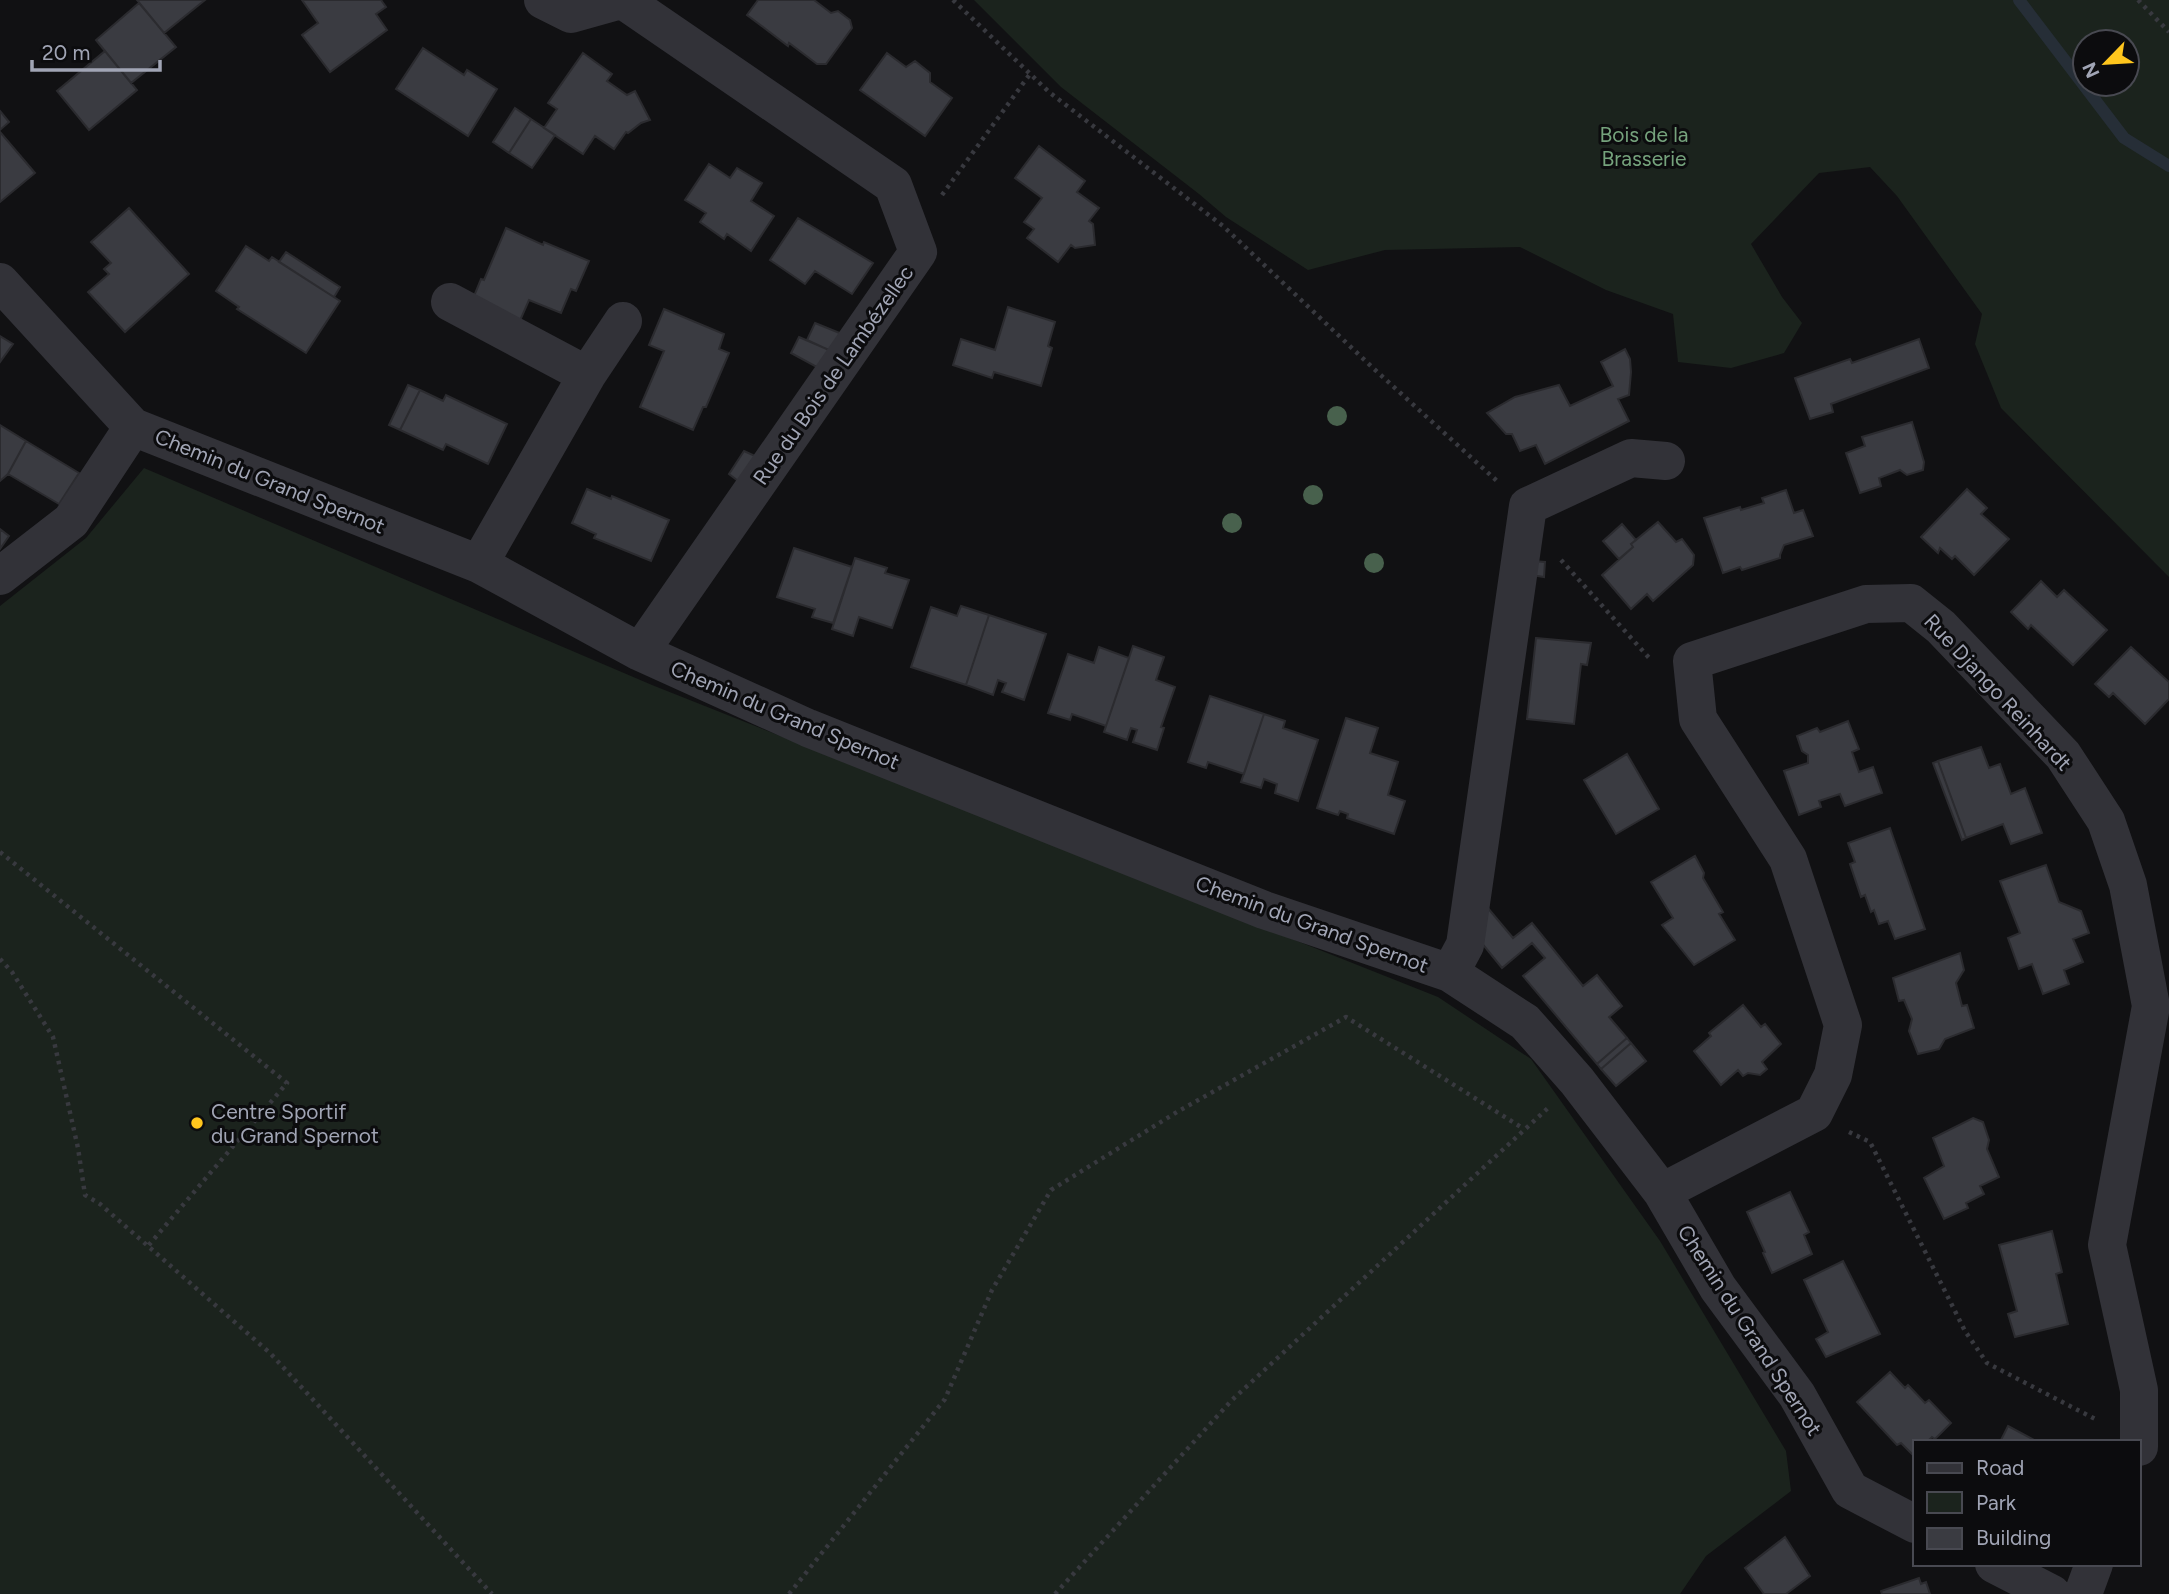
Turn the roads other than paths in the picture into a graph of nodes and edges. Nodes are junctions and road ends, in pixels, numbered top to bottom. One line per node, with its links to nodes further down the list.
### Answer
1 (543, 0): 2 (street, Rue du Bois de Lambézellec)
2 (622, 0): 11 (street, Rue du Bois de Lambézellec)
3 (0, 282): 7 (street)
4 (450, 302): 6 (street)
5 (623, 321): 6 (street)
6 (587, 375): 9 (street)
7 (134, 427): 9 (street, Chemin du Grand Spernot); 10 (street)
8 (1666, 461): 12 (street, Chemin du Grand Spernot)
9 (479, 564): 11 (street, Chemin du Grand Spernot)
10 (0, 576)
11 (640, 652): 12 (street, Chemin du Grand Spernot)
12 (1450, 973): 13 (street, Chemin du Grand Spernot)
13 (1662, 1192): 14 (street, Rue Django Reinhardt); 15 (street, Chemin du Grand Spernot)
14 (2141, 1440)
15 (1913, 1523)
16 (1998, 1566): 18 (street)
17 (2093, 1566): 19 (street)
18 (2052, 1594)
19 (2083, 1594)

